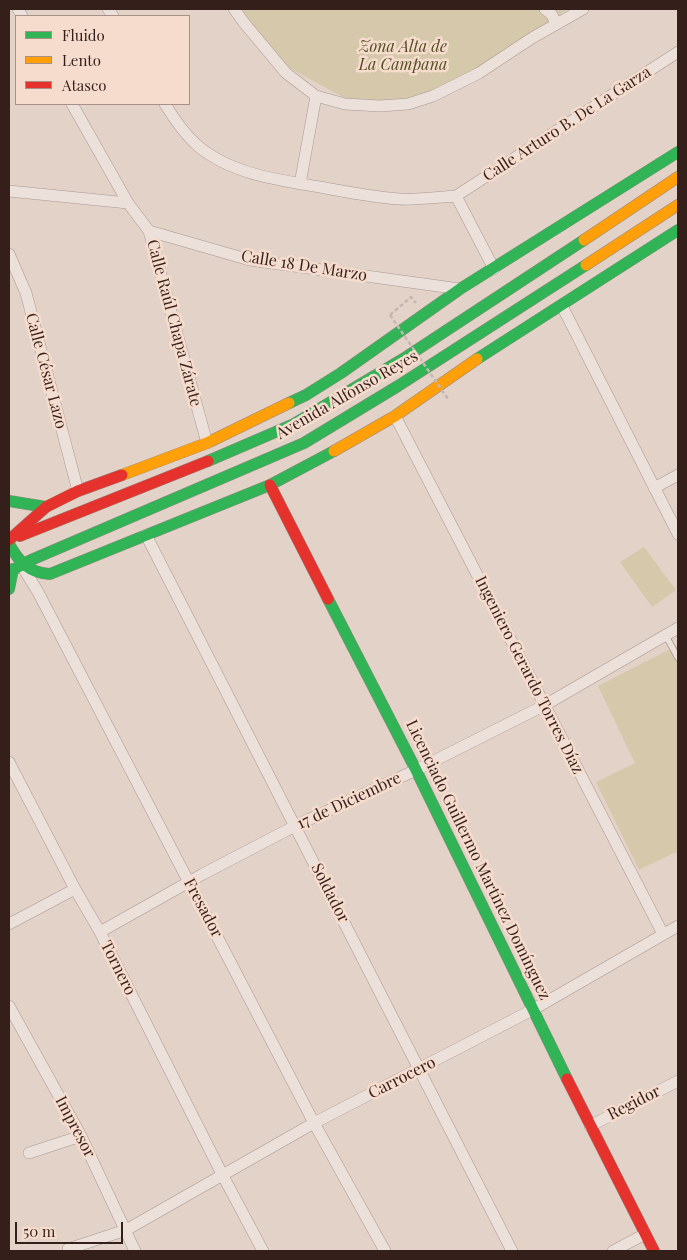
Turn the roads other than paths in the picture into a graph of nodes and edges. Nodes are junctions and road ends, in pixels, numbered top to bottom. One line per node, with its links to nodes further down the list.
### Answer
1 (234, 9): 6 (street)
2 (545, 9): 4 (street)
3 (583, 9): 4 (street)
4 (556, 24): 6 (street)
5 (678, 52): 13 (street, Calle Arturo B. De La Garza)
6 (316, 96): 11 (street)
7 (73, 105): 14 (street, Calle Raúl Chapa Zárate)
8 (166, 105): 11 (street, Calle Arturo B. De La Garza)
9 (678, 152): 19 (street)
10 (678, 177): 22 (street, Avenida Alfonso Reyes)
11 (300, 184): 13 (street, Calle Arturo B. De La Garza)
12 (9, 191): 14 (street)
13 (456, 196): 19 (street)
14 (128, 203): 17 (street, Calle Raúl Chapa Zárate)
15 (678, 205): 23 (street, Avenida Alfonso Reyes)
16 (678, 230): 21 (street)
17 (149, 231): 20 (street, Calle 18 De Marzo); 26 (street, Calle Raúl Chapa Zárate)
18 (9, 254): 31 (street, Calle César Lazo)
19 (494, 269): 20 (street)
20 (460, 289): 24 (street)
21 (562, 306): 25 (street); 30 (street)
22 (372, 378): 24 (street); 36 (street, Avenida Alfonso Reyes)
23 (398, 386): 27 (street); 37 (street, Avenida Alfonso Reyes)
24 (306, 395): 26 (street)
25 (395, 416): 27 (street); 42 (street, Ingeniero Gerardo Torres Díaz)
26 (207, 443): 31 (street)
27 (346, 445): 29 (street)
28 (678, 475): 30 (street)
29 (270, 485): 35 (street); 44 (street, Licenciado Guillermo Martínez Domínguez)
30 (654, 488): 34 (street)
31 (78, 491): 33 (street)
32 (9, 501): 33 (street)
33 (46, 507): 36 (street)
34 (678, 534)
35 (146, 535): 37 (street); 45 (street, Soldador)
36 (9, 541): 37 (street)
37 (14, 568): 38 (street); 46 (street, Fresador)
38 (9, 589)
39 (678, 628): 40 (street, 17 de Diciembre)
40 (666, 636): 41 (lane); 42 (street, 17 de Diciembre)
41 (678, 658)
42 (544, 705): 44 (street, 17 de Diciembre); 51 (street, Ingeniero Gerardo Torres Díaz)
43 (9, 762): 47 (street, Tornero)
44 (416, 770): 45 (street, 17 de Diciembre); 53 (street, Licenciado Guillermo Martínez Domínguez)
45 (295, 826): 46 (street, 17 de Diciembre); 54 (street, Soldador)
46 (189, 882): 50 (street, 17 de Diciembre); 56 (street, Fresador)
47 (75, 889): 48 (street); 50 (street, Tornero)
48 (9, 924)
49 (678, 926): 51 (street, Carrocero)
50 (100, 932): 60 (street, Tornero)
51 (663, 934): 53 (street, Carrocero)
52 (9, 1006): 58 (street, Impresor)
53 (534, 1009): 54 (street, Carrocero); 57 (street, Licenciado Guillermo Martínez Domínguez)
54 (420, 1069): 56 (street, Carrocero); 67 (street, Soldador)
55 (678, 1081): 57 (street, Regidor)
56 (314, 1123): 60 (street, Carrocero); 66 (street, Fresador)
57 (590, 1126): 62 (street, Licenciado Guillermo Martínez Domínguez)
58 (81, 1136): 59 (street); 61 (street, Impresor)
59 (29, 1153)
60 (223, 1176): 61 (street, Carrocero); 65 (street, Tornero)
61 (126, 1230): 63 (street, Carrocero); 64 (street, Impresor)
62 (645, 1234): 68 (street); 69 (street, Licenciado Guillermo Martínez Domínguez)
63 (68, 1249)
64 (136, 1251)
65 (263, 1251)
66 (385, 1251)
67 (512, 1251)
68 (613, 1251)
69 (654, 1251)

